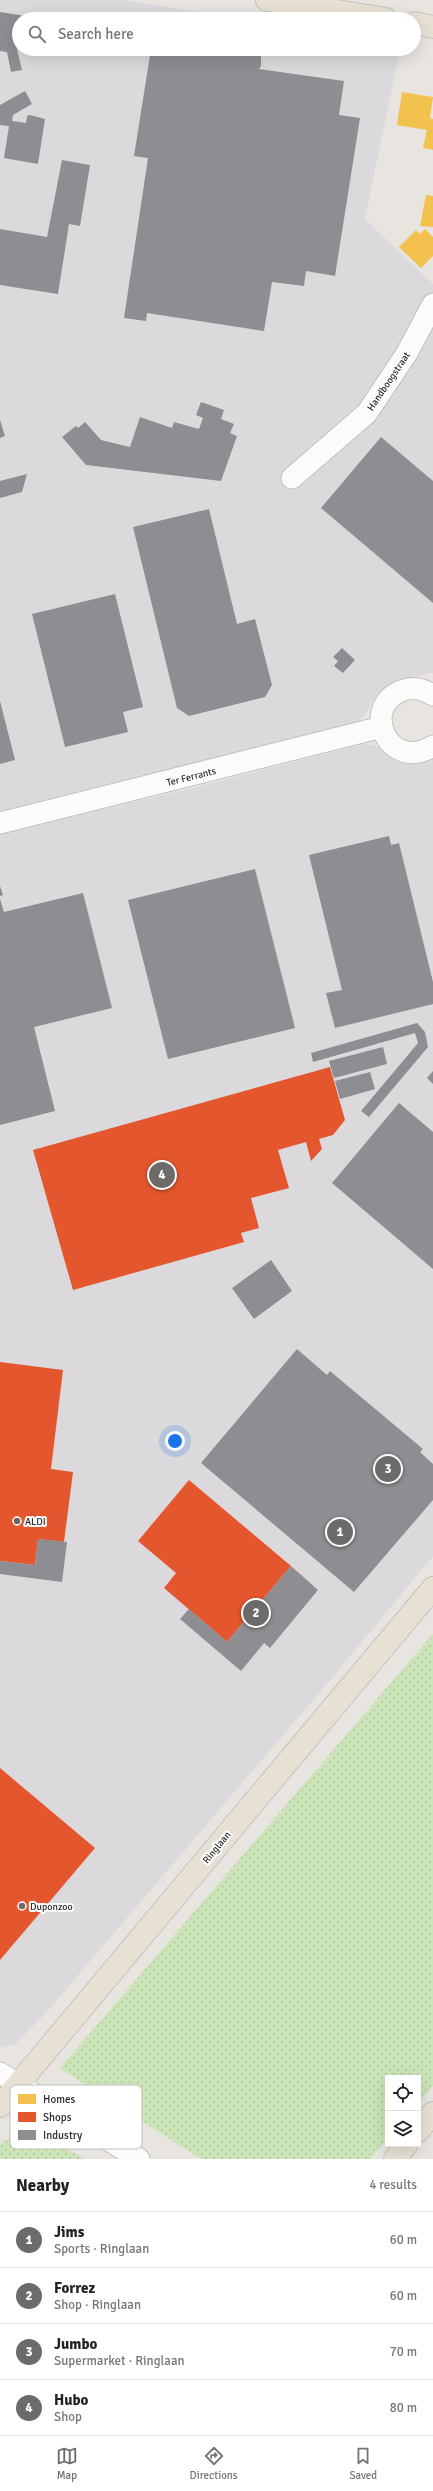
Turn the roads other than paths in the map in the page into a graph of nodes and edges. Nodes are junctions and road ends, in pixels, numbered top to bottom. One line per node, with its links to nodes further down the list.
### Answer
1 (267, 0): 2 (main road)
2 (342, 12)
3 (421, 25): 4 (main road)
4 (433, 26)
5 (433, 304): 6 (street, Handboogstraat)
6 (292, 478)
7 (433, 695): 8 (street)
8 (382, 727): 9 (street); 10 (street, Ter Ferrants)
9 (433, 746)
10 (0, 823)
11 (433, 1588): 13 (main road, Ringlaan)
12 (0, 2073): 13 (street)
13 (18, 2084)
14 (10, 2094): 15 (main road, Ringlaan)
15 (0, 2106)
16 (433, 2114): 17 (main road)
17 (421, 2128)
18 (405, 2147): 21 (main road)
19 (123, 2149): 20 (street)
20 (139, 2159)
21 (395, 2159)

